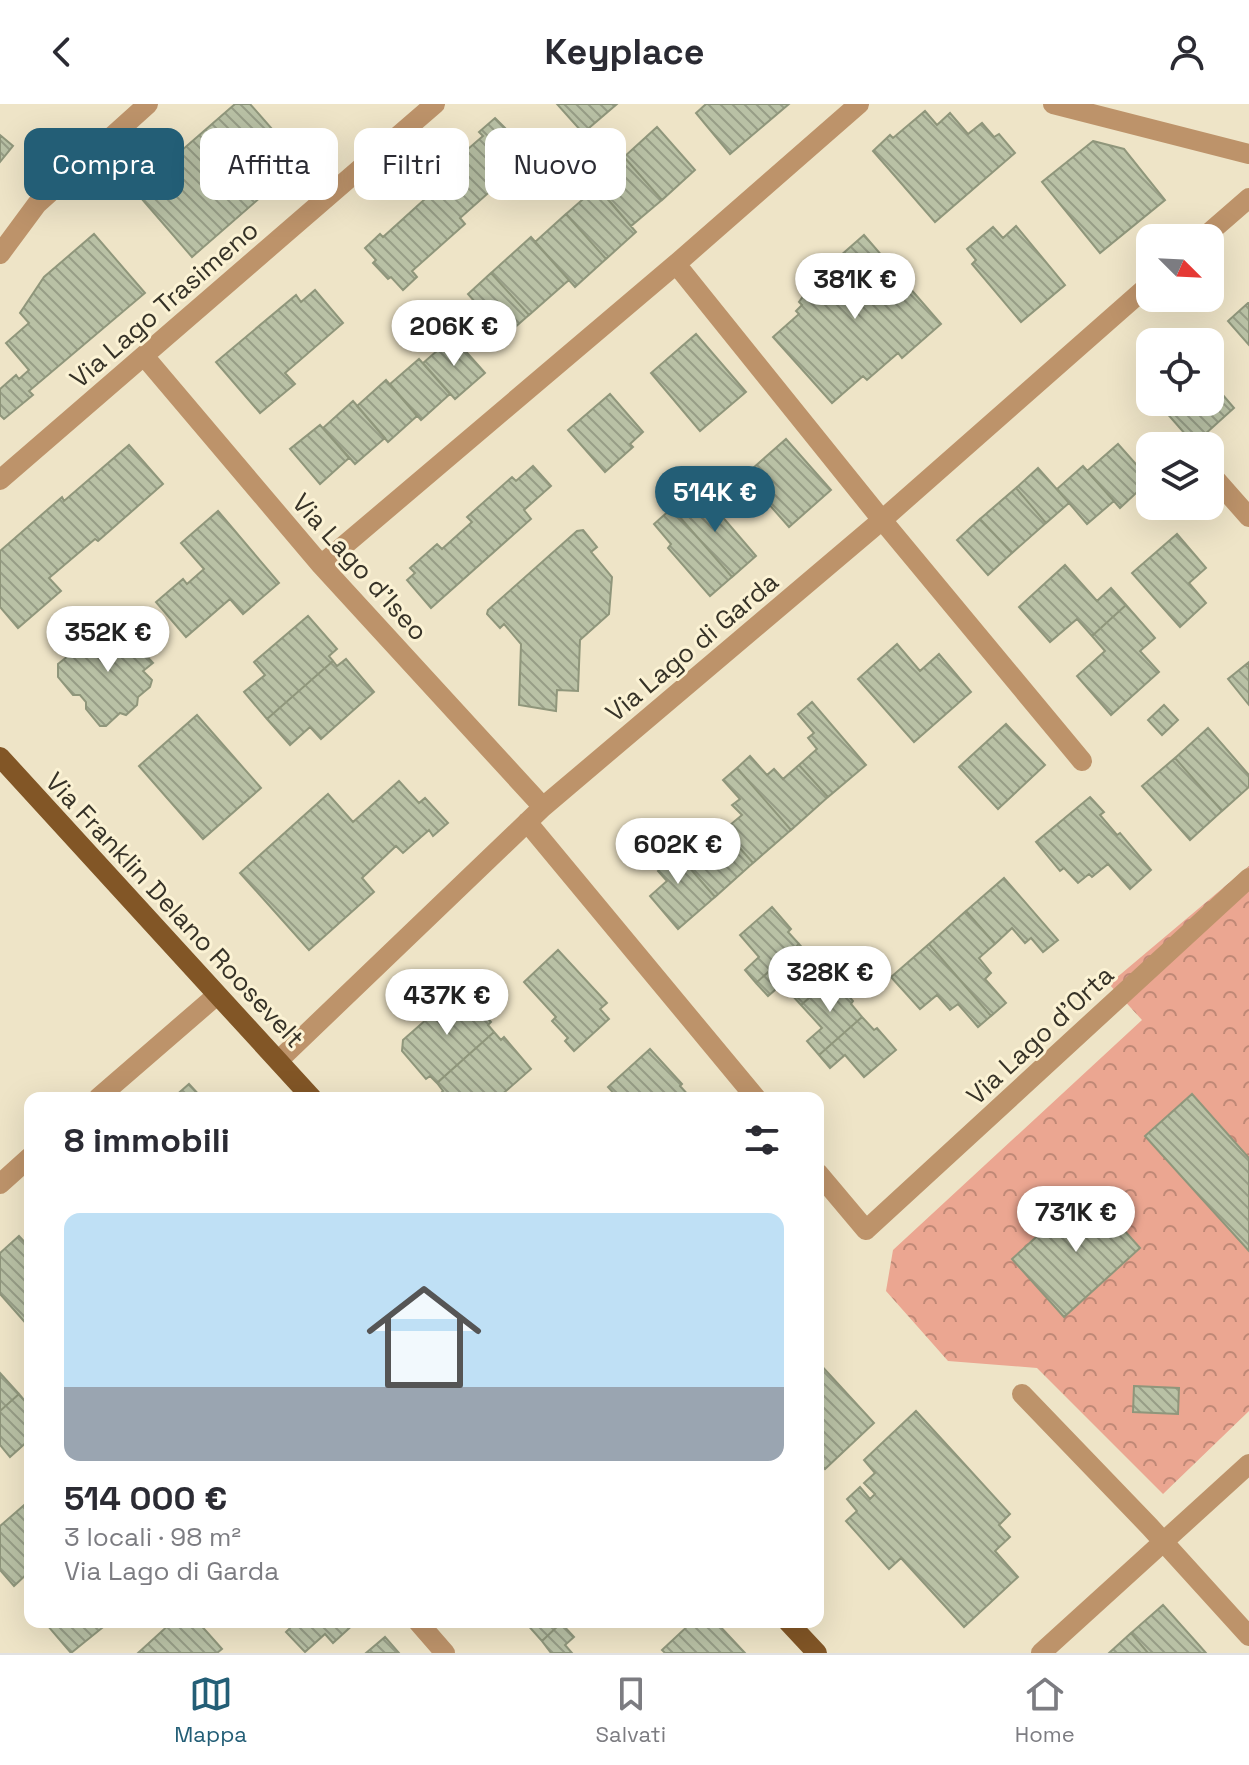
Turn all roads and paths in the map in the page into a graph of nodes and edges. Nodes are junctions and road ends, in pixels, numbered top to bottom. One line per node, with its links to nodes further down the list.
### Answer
1 (148, 104): 8 (street)
2 (435, 104): 11 (street, Via Lago Trasimeno)
3 (859, 104): 9 (street)
4 (1053, 104): 5 (street)
5 (1249, 154)
6 (1249, 198): 7 (street)
7 (1219, 224)
8 (0, 254)
9 (676, 264): 15 (street); 16 (street)
10 (1136, 296): 15 (street, Via Lago di Garda)
11 (144, 356): 12 (street, Via Lago Trasimeno); 16 (street, Via Lago d'Iseo)
12 (0, 480)
13 (1224, 489): 14 (street)
14 (1249, 517)
15 (882, 520): 18 (street); 19 (street, Via Lago di Garda)
16 (321, 565): 19 (street, Via Lago d'Iseo)
17 (0, 757): 22 (main road, Via Franklin Delano Roosevelt)
18 (1082, 761)
19 (543, 807): 20 (street, Via Lago di Garda)
20 (527, 822): 23 (street, Via Lago di Garda); 26 (street)
21 (1249, 878): 28 (street, Via Lago d'Orta)
22 (217, 995): 23 (main road, Via Franklin Delano Roosevelt); 24 (street)
23 (279, 1060): 25 (main road, Via Franklin Delano Roosevelt)
24 (105, 1092)
25 (307, 1092)
26 (751, 1092)
27 (24, 1171): 29 (street)
28 (824, 1180)
29 (0, 1184)
30 (1022, 1394): 32 (street)
31 (1249, 1464): 32 (street)
32 (1164, 1542): 35 (street); 38 (street)
33 (423, 1628): 36 (street)
34 (794, 1628): 37 (main road)
35 (1249, 1636)
36 (445, 1653)
37 (817, 1653)
38 (1041, 1653)

